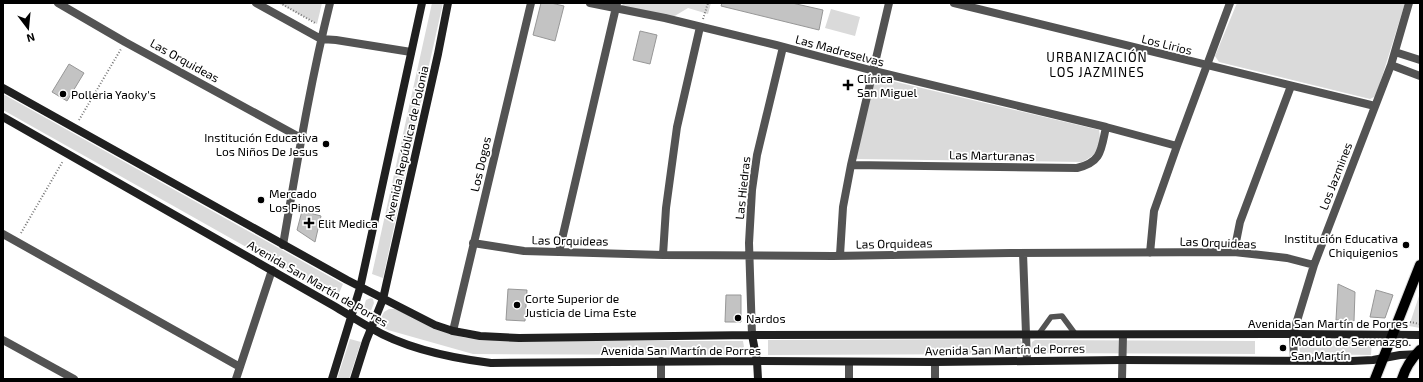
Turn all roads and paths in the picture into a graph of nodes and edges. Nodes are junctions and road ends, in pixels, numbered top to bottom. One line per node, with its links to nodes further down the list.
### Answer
1 (60, 3): 18 (street, Las Orquideas)
2 (256, 3): 17 (street)
3 (280, 3): 15 (path)
4 (330, 3): 17 (street)
5 (422, 3): 20 (main road, Avenida República de Polonia)
6 (448, 3): 52 (main road, Avenida República de Polonia)
7 (531, 3): 39 (street, Los Dogos)
8 (590, 3): 14 (street, Las Madreselvas)
9 (708, 3): 16 (path)
10 (889, 3): 25 (street)
11 (954, 3): 24 (street, Los Lirios)
12 (1230, 3): 24 (street)
13 (1409, 3): 21 (street, Los Jazmines)
14 (617, 6): 16 (street, Las Madreselvas); 41 (street)
15 (317, 16)
16 (700, 27): 19 (street, Las Madreselvas); 45 (street)
17 (321, 39): 20 (street); 33 (street)
18 (125, 42): 31 (path); 33 (street, Las Orquideas)
19 (783, 47): 25 (street, Las Madreselvas); 46 (street, Las Hiedras)
20 (411, 52): 51 (main road, Avenida República de Polonia)
21 (1395, 52): 22 (street); 23 (street, Los Jazmines)
22 (1420, 60)
23 (1391, 65): 26 (street); 29 (street, Los Jazmines)
24 (1207, 66): 27 (street, Los Lirios); 34 (street)
25 (874, 71): 32 (street, Las Madreselvas); 36 (street)
26 (1420, 76)
27 (1291, 86): 29 (street, Los Lirios); 42 (street)
28 (3, 88): 31 (main road, Avenida San Martín de Porres)
29 (1375, 106): 48 (street, Los Jazmines)
30 (3, 117): 35 (main road, Avenida San Martín de Porres)
31 (74, 128): 40 (main road, Avenida San Martín de Porres)
32 (1106, 128): 34 (street, Las Madreselvas); 36 (street, Las Marturanas)
33 (301, 138): 40 (street)
34 (1177, 146): 44 (street)
35 (68, 153): 38 (path); 50 (main road, Avenida San Martín de Porres)
36 (851, 165): 47 (street)
37 (3, 234): 38 (street)
38 (16, 241): 77 (street)
39 (473, 243): 41 (street, Las Orquideas); 58 (street, Los Dogos)
40 (283, 245): 51 (main road, Avenida San Martín de Porres)
41 (559, 252): 45 (street, Las Orquideas)
42 (1234, 252): 44 (street, Las Orquideas); 48 (street, Las Orquideas)
43 (1023, 253): 44 (street, Las Orquideas); 47 (street, Las Orquideas); 61 (street)
44 (1150, 253)
45 (663, 254): 46 (street, Las Orquideas)
46 (749, 255): 47 (street, Las Orquideas); 60 (street, Las Hiedras)
47 (840, 256)
48 (1314, 265): 59 (street, Los Jazmines)
49 (1420, 265): 65 (main road)
50 (272, 270): 53 (main road, Avenida San Martín de Porres); 77 (street)
51 (360, 288): 52 (main road, Avenida San Martín de Porres); 53 (main road, Avenida República de Polonia)
52 (384, 299): 57 (main road, Avenida República de Polonia); 58 (main road, Avenida San Martín de Porres)
53 (352, 317): 57 (main road, Avenida San Martín de Porres); 80 (main road, Avenida República de Polonia)
54 (1420, 319): 56 (path)
55 (1410, 322): 56 (path)
56 (1419, 324)
57 (372, 329): 72 (main road, Avenida San Martín de Porres); 81 (main road, Avenida República de Polonia)
58 (453, 331): 60 (main road, Avenida San Martín de Porres)
59 (1293, 334): 64 (main road, Avenida San Martín de Porres); 65 (main road, Avenida San Martín de Porres); 71 (street, Los Jazmines)
60 (752, 335): 61 (main road, Avenida San Martín de Porres); 73 (main road)
61 (1027, 335): 62 (main road, Avenida San Martín de Porres); 74 (street)
62 (1038, 335): 63 (main road, Avenida San Martín de Porres); 63 (lane)
63 (1076, 335): 64 (main road, Avenida San Martín de Porres)
64 (1123, 335): 70 (street)
65 (1391, 335): 66 (main road, Avenida San Martín de Porres); 69 (main road)
66 (1420, 335)
67 (3, 340): 78 (street)
68 (1419, 353): 69 (main road, Avenida San Martín de Porres); 88 (main road)
69 (1382, 358): 71 (main road, Avenida San Martín de Porres); 87 (main road)
70 (1122, 360): 71 (main road, Avenida San Martín de Porres); 74 (main road, Avenida San Martín de Porres); 86 (street)
71 (1294, 360)
72 (661, 361): 73 (main road, Avenida San Martín de Porres); 82 (street)
73 (757, 361): 75 (main road, Avenida San Martín de Porres); 83 (main road)
74 (1027, 361): 76 (main road, Avenida San Martín de Porres)
75 (849, 362): 76 (main road, Avenida San Martín de Porres); 84 (street)
76 (935, 362): 85 (street)
77 (240, 367): 79 (street)
78 (74, 379)
79 (236, 379)
80 (332, 379)
81 (354, 379)
82 (661, 379)
83 (758, 379)
84 (849, 379)
85 (935, 379)
86 (1122, 379)
87 (1375, 379)
88 (1402, 379)

